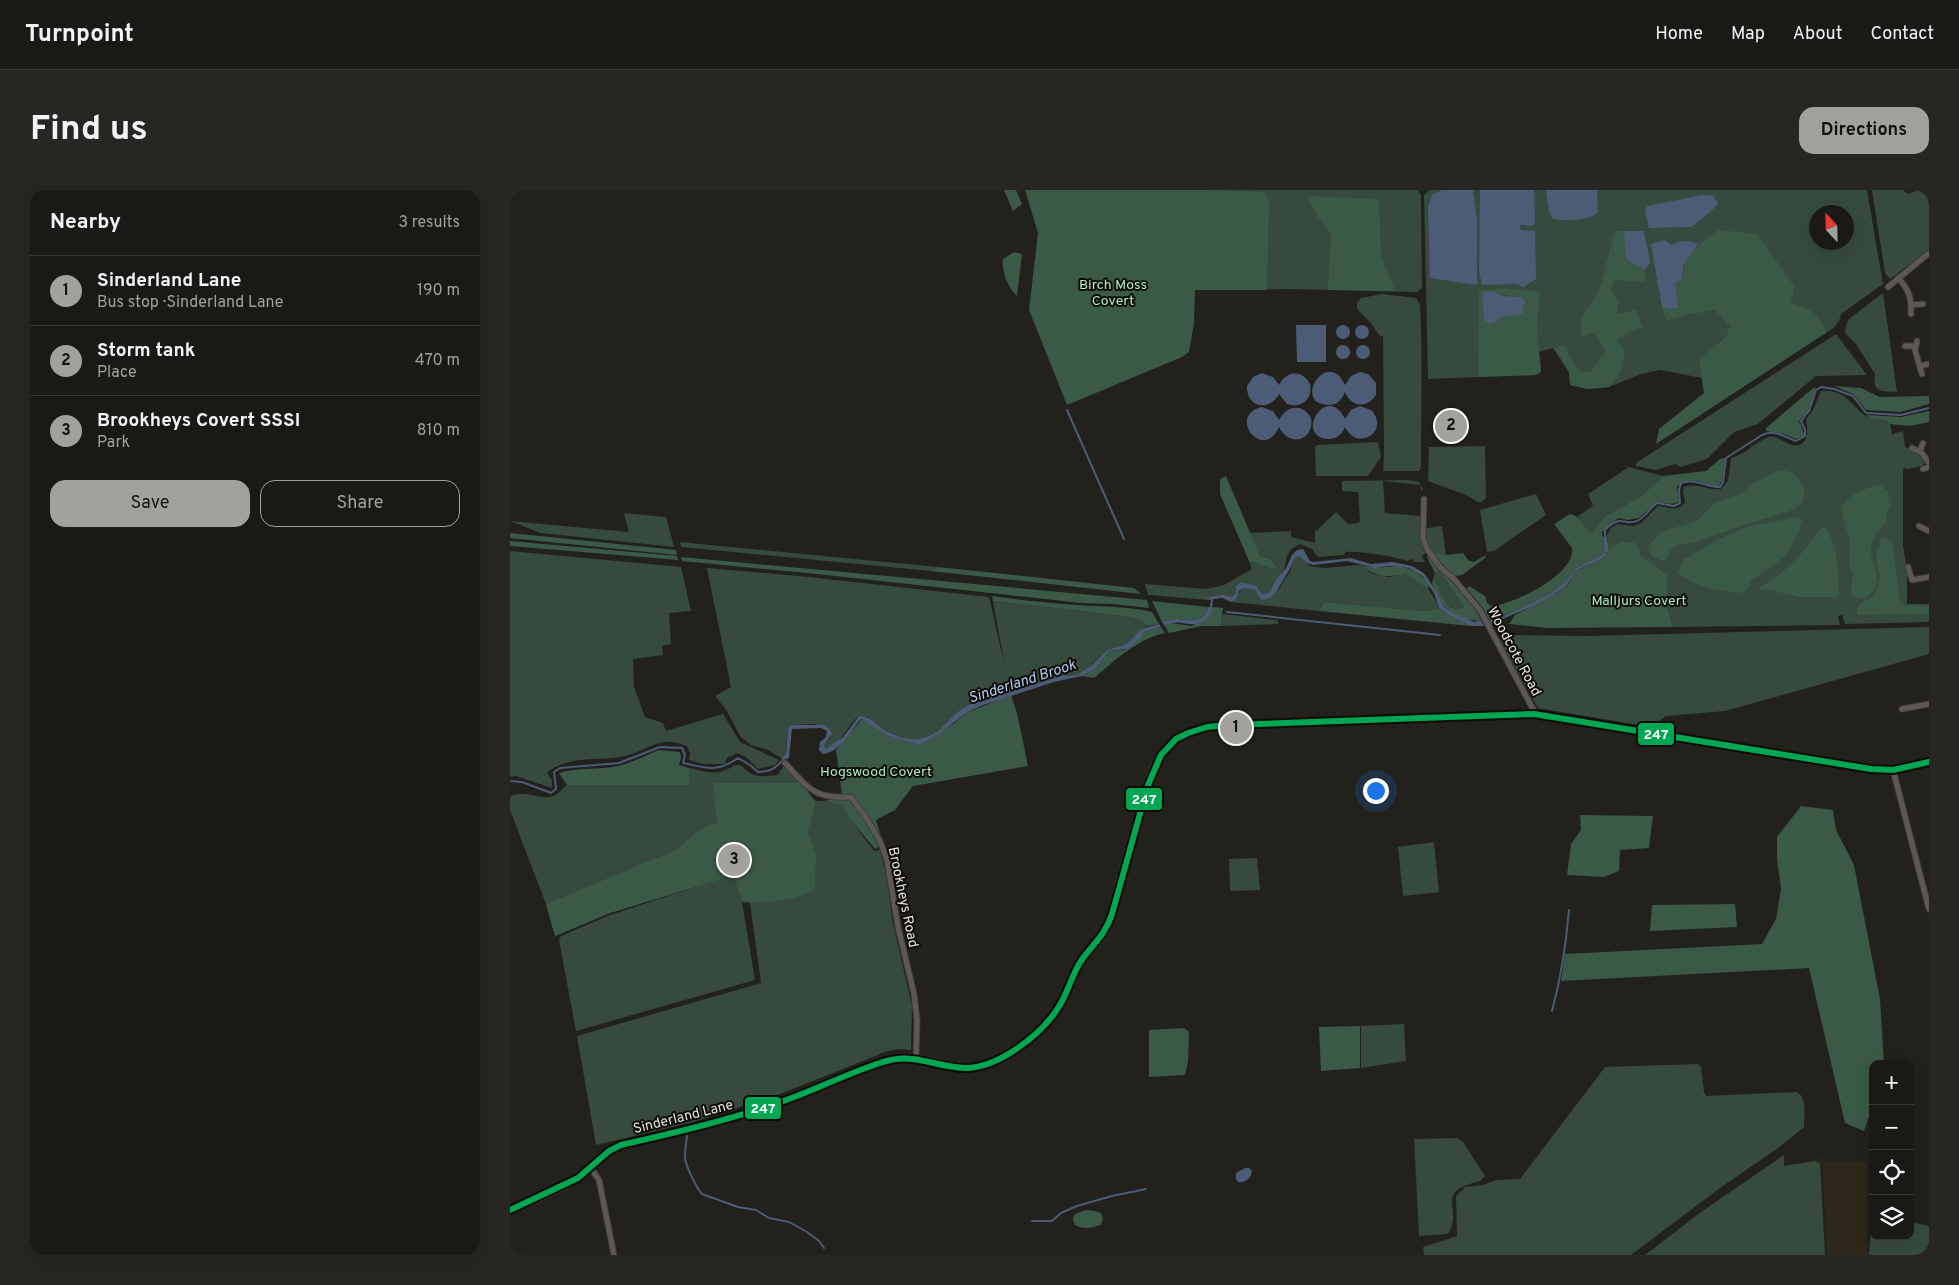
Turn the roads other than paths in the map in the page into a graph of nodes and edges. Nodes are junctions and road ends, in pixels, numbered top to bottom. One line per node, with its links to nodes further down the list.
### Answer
1 (1929, 253): 2 (street)
2 (1898, 278): 3 (street); 5 (street)
3 (1888, 287)
4 (1923, 304): 5 (street)
5 (1912, 305): 6 (street)
6 (1911, 314)
7 (1906, 346): 9 (street)
8 (1929, 364): 9 (street)
9 (1921, 366): 10 (street)
10 (1922, 374)
11 (1923, 443): 13 (street)
12 (1912, 448): 13 (street)
13 (1920, 451): 14 (street)
14 (1929, 463)
15 (1424, 499): 22 (street, Woodcote Road)
16 (1919, 526): 17 (street)
17 (1929, 531)
18 (1908, 567): 19 (street)
19 (1929, 577)
20 (1929, 704): 21 (street)
21 (1902, 709)
22 (1534, 714): 25 (street, Sinderland Lane); 27 (street, Sinderland Lane)
23 (1929, 762): 25 (street, Sinderland Lane)
24 (785, 763): 27 (street, Brookheys Road)
25 (1893, 770): 26 (street)
26 (1929, 909)
27 (916, 1059): 28 (street, Sinderland Lane)
28 (591, 1168): 29 (street, Sinderland Lane); 30 (street)
29 (510, 1210)
30 (614, 1255)

